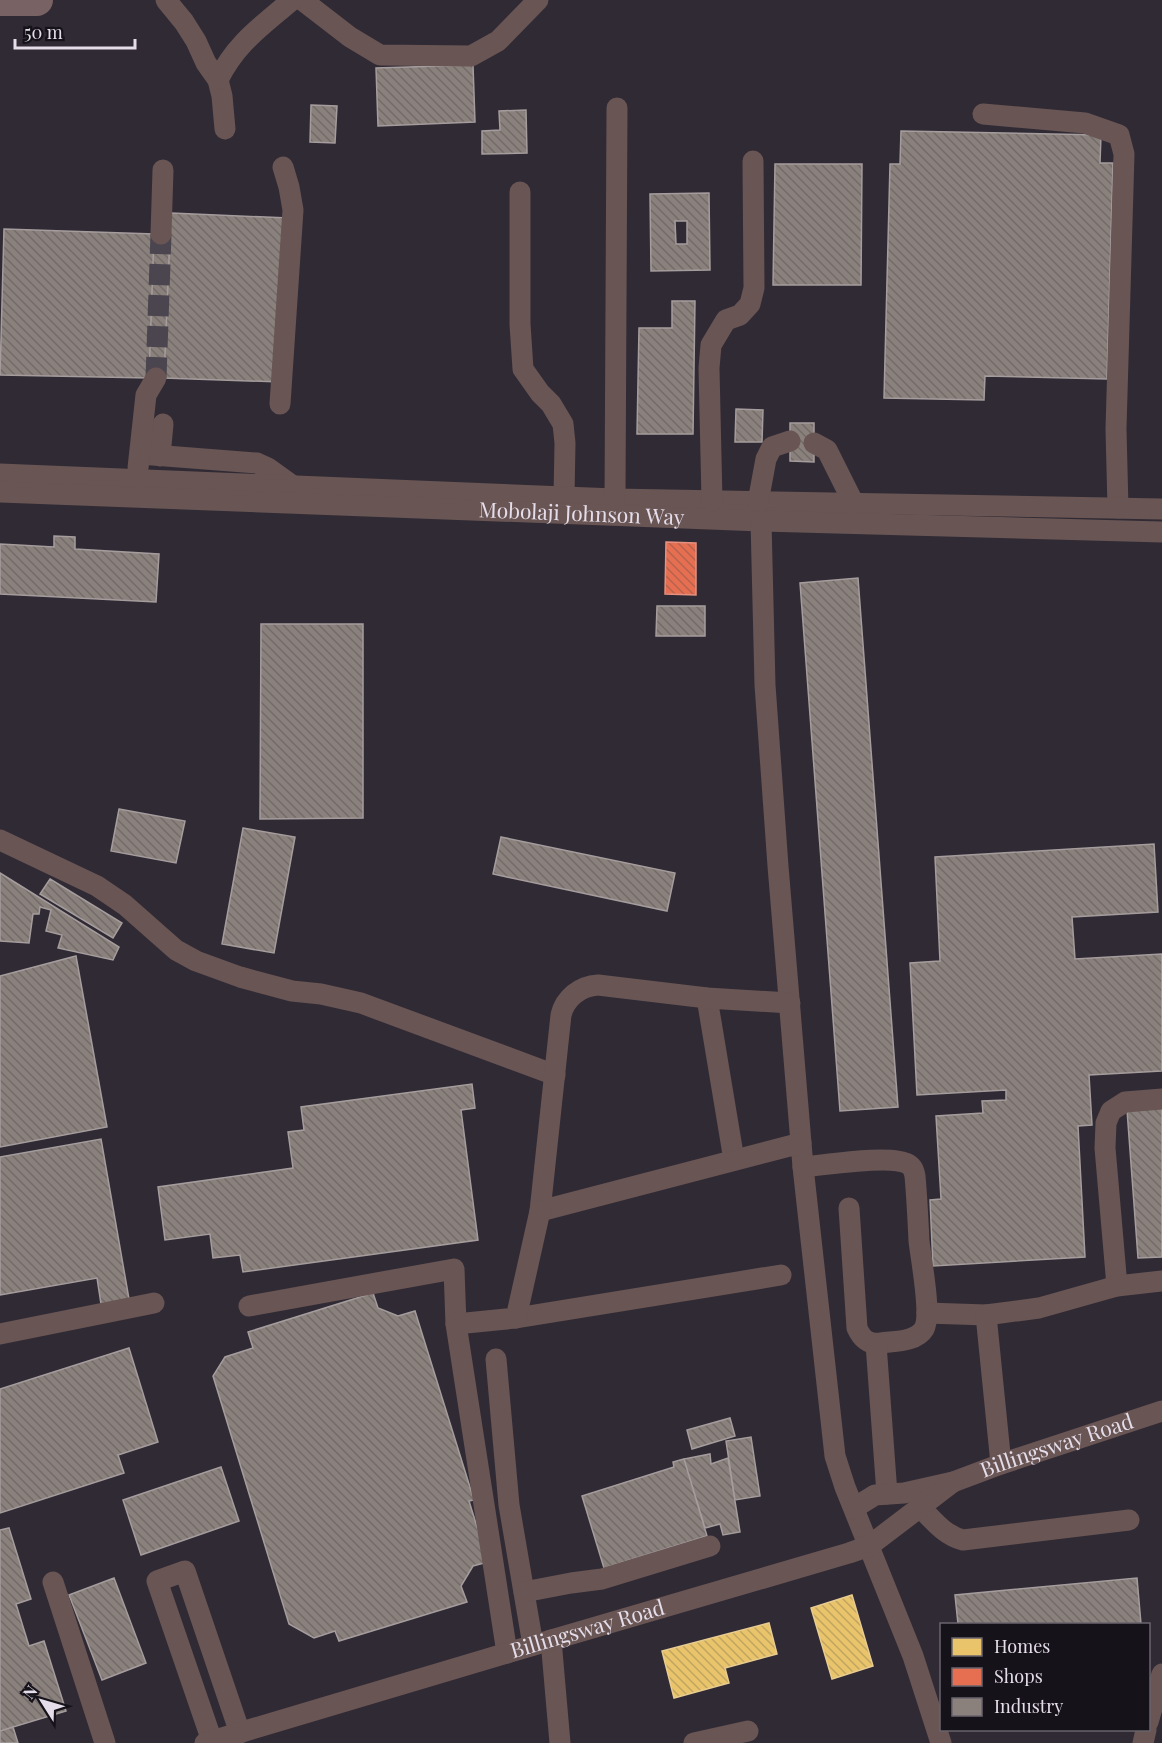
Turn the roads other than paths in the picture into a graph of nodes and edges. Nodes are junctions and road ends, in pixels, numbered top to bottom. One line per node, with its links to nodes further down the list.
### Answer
1 (0, 0): 2 (highway)
2 (36, 0)
3 (166, 0): 7 (street)
4 (292, 0): 7 (street)
5 (302, 0): 6 (street)
6 (538, 0)
7 (218, 80): 10 (street)
8 (618, 108): 27 (street)
9 (983, 114): 30 (street)
10 (225, 129)
11 (753, 161): 28 (street)
12 (283, 167): 17 (street)
13 (163, 170): 15 (street)
14 (520, 192): 26 (street)
15 (160, 234)
16 (156, 378): 21 (street)
17 (280, 404)
18 (164, 424): 21 (street)
19 (790, 441): 32 (street)
20 (814, 443): 29 (street)
21 (150, 455): 23 (street); 24 (street)
22 (0, 474): 23 (street, Mobolaji Johnson Way)
23 (137, 479): 24 (street, Mobolaji Johnson Way)
24 (293, 486): 26 (street, Mobolaji Johnson Way)
25 (0, 492): 32 (street, Mobolaji Johnson Way)
26 (564, 497): 27 (street, Mobolaji Johnson Way)
27 (615, 499): 28 (street, Mobolaji Johnson Way)
28 (712, 501): 32 (street, Mobolaji Johnson Way)
29 (854, 504): 30 (street, Mobolaji Johnson Way); 32 (street, Mobolaji Johnson Way)
30 (1118, 508): 31 (street, Mobolaji Johnson Way)
31 (1162, 509)
32 (760, 512): 33 (street, Mobolaji Johnson Way); 36 (street)
33 (1162, 532)
34 (0, 840): 37 (street)
35 (707, 998): 36 (street); 37 (street); 40 (street)
36 (790, 1003): 39 (street)
37 (555, 1075): 43 (street)
38 (1162, 1099): 46 (street)
39 (801, 1143): 40 (street); 41 (street)
40 (734, 1160): 43 (street)
41 (803, 1167): 49 (street); 61 (street)
42 (849, 1208): 54 (street)
43 (540, 1211): 51 (street)
44 (781, 1275): 51 (street)
45 (1162, 1281): 46 (street)
46 (1117, 1286): 50 (street)
47 (154, 1303): 53 (street)
48 (249, 1306): 52 (street)
49 (927, 1313): 50 (street); 54 (street)
50 (986, 1315): 57 (street)
51 (516, 1318): 52 (street)
52 (456, 1324): 68 (street)
53 (0, 1334)
54 (876, 1344): 59 (street)
55 (496, 1359): 66 (street)
56 (1162, 1411): 57 (street, Billingsway Road)
57 (1001, 1464): 58 (street, Billingsway Road)
58 (953, 1482): 59 (street, Billingsway Road); 60 (street, Billingsway Road)
59 (887, 1494): 61 (street, Billingsway Road)
60 (920, 1507): 62 (street); 64 (street, Billingsway Road)
61 (854, 1508): 64 (street)
62 (1129, 1520)
63 (710, 1546): 66 (street)
64 (869, 1546): 67 (street, Billingsway Road); 77 (street)
65 (53, 1582): 74 (street)
66 (524, 1592): 67 (street)
67 (542, 1643): 68 (street, Billingsway Road); 75 (street)
68 (507, 1653): 72 (street, Billingsway Road)
69 (1162, 1674): 70 (street)
70 (1150, 1718)
71 (748, 1731): 76 (street)
72 (240, 1733): 73 (street, Billingsway Road); 73 (street)
73 (209, 1742)
74 (105, 1743)
75 (560, 1743)
76 (694, 1743)
77 (941, 1743)

